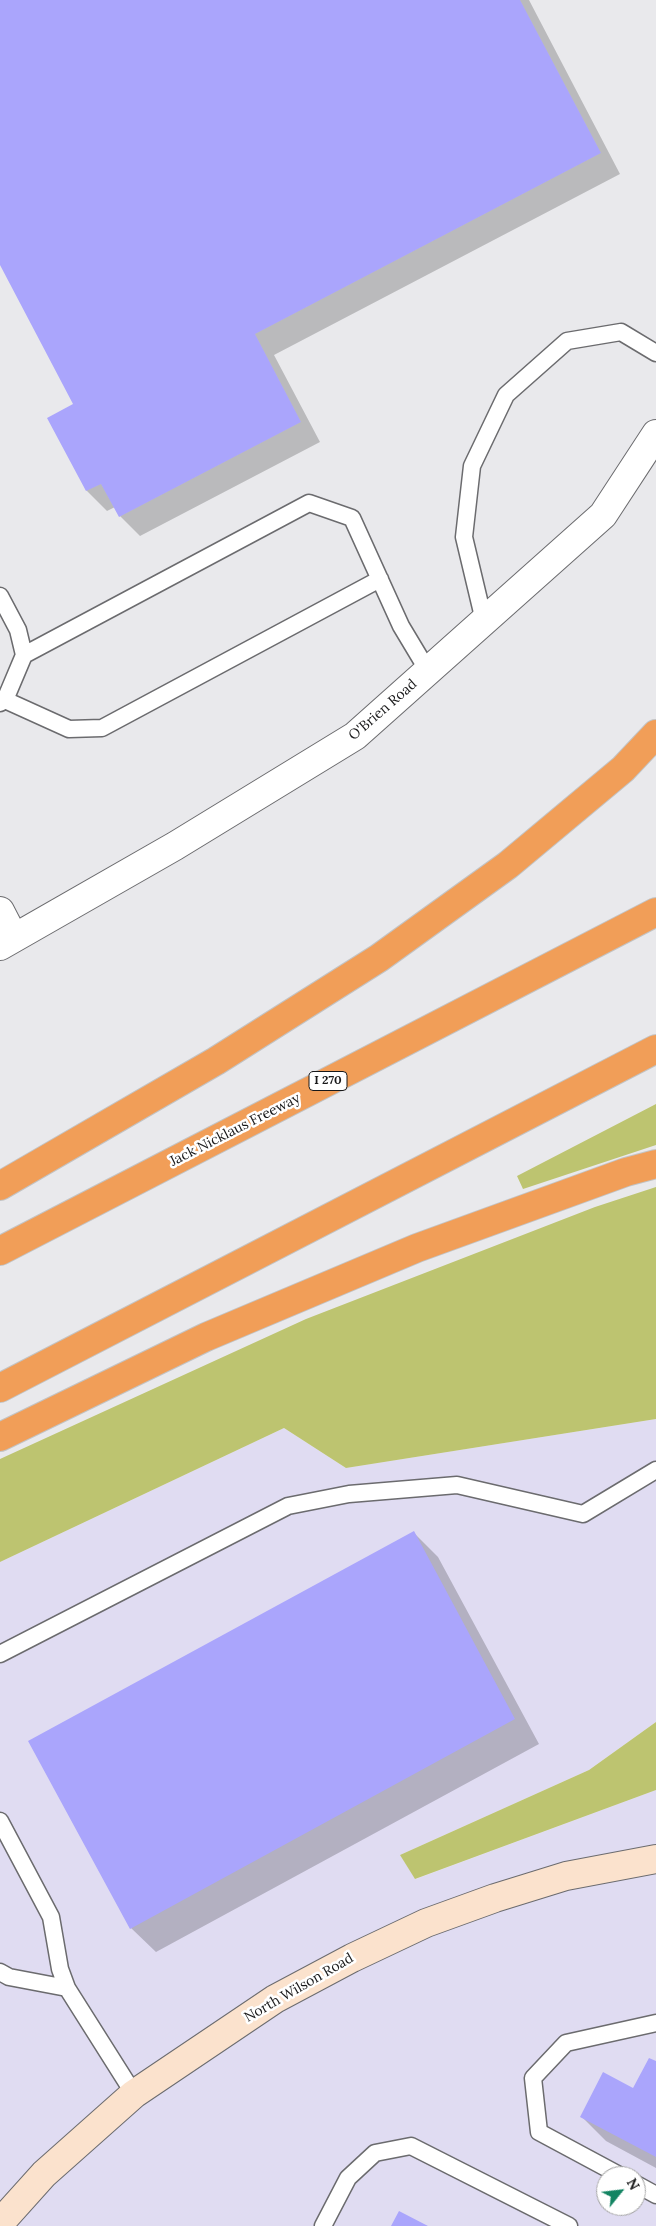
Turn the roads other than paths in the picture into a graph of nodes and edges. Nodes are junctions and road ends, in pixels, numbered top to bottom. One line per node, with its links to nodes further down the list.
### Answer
1 (656, 353): 5 (lane)
2 (656, 434): 5 (street, O'Brien Road)
3 (380, 579): 6 (lane); 7 (lane); 8 (lane)
4 (0, 596): 6 (lane)
5 (484, 621): 7 (street, O'Brien Road)
6 (24, 655): 8 (lane)
7 (428, 671): 12 (street, O'Brien Road)
8 (2, 701)
9 (656, 734): 15 (highway)
10 (0, 911): 12 (street)
11 (656, 912): 16 (highway, Jack Nicklaus Freeway / I 270)
12 (7, 942)
13 (656, 1049): 17 (highway)
14 (656, 1164): 18 (highway)
15 (0, 1186)
16 (0, 1251)
17 (0, 1388)
18 (0, 1437)
19 (656, 1470): 20 (lane)
20 (0, 1654)
21 (0, 1821): 24 (lane)
22 (656, 1859): 26 (main road, North Wilson Road)
23 (0, 1972): 24 (lane)
24 (67, 1988): 26 (lane)
25 (656, 2023): 27 (lane)
26 (134, 2094): 28 (main road, North Wilson Road)
27 (602, 2166)
28 (0, 2223)
29 (323, 2226): 30 (lane)
30 (569, 2226)

